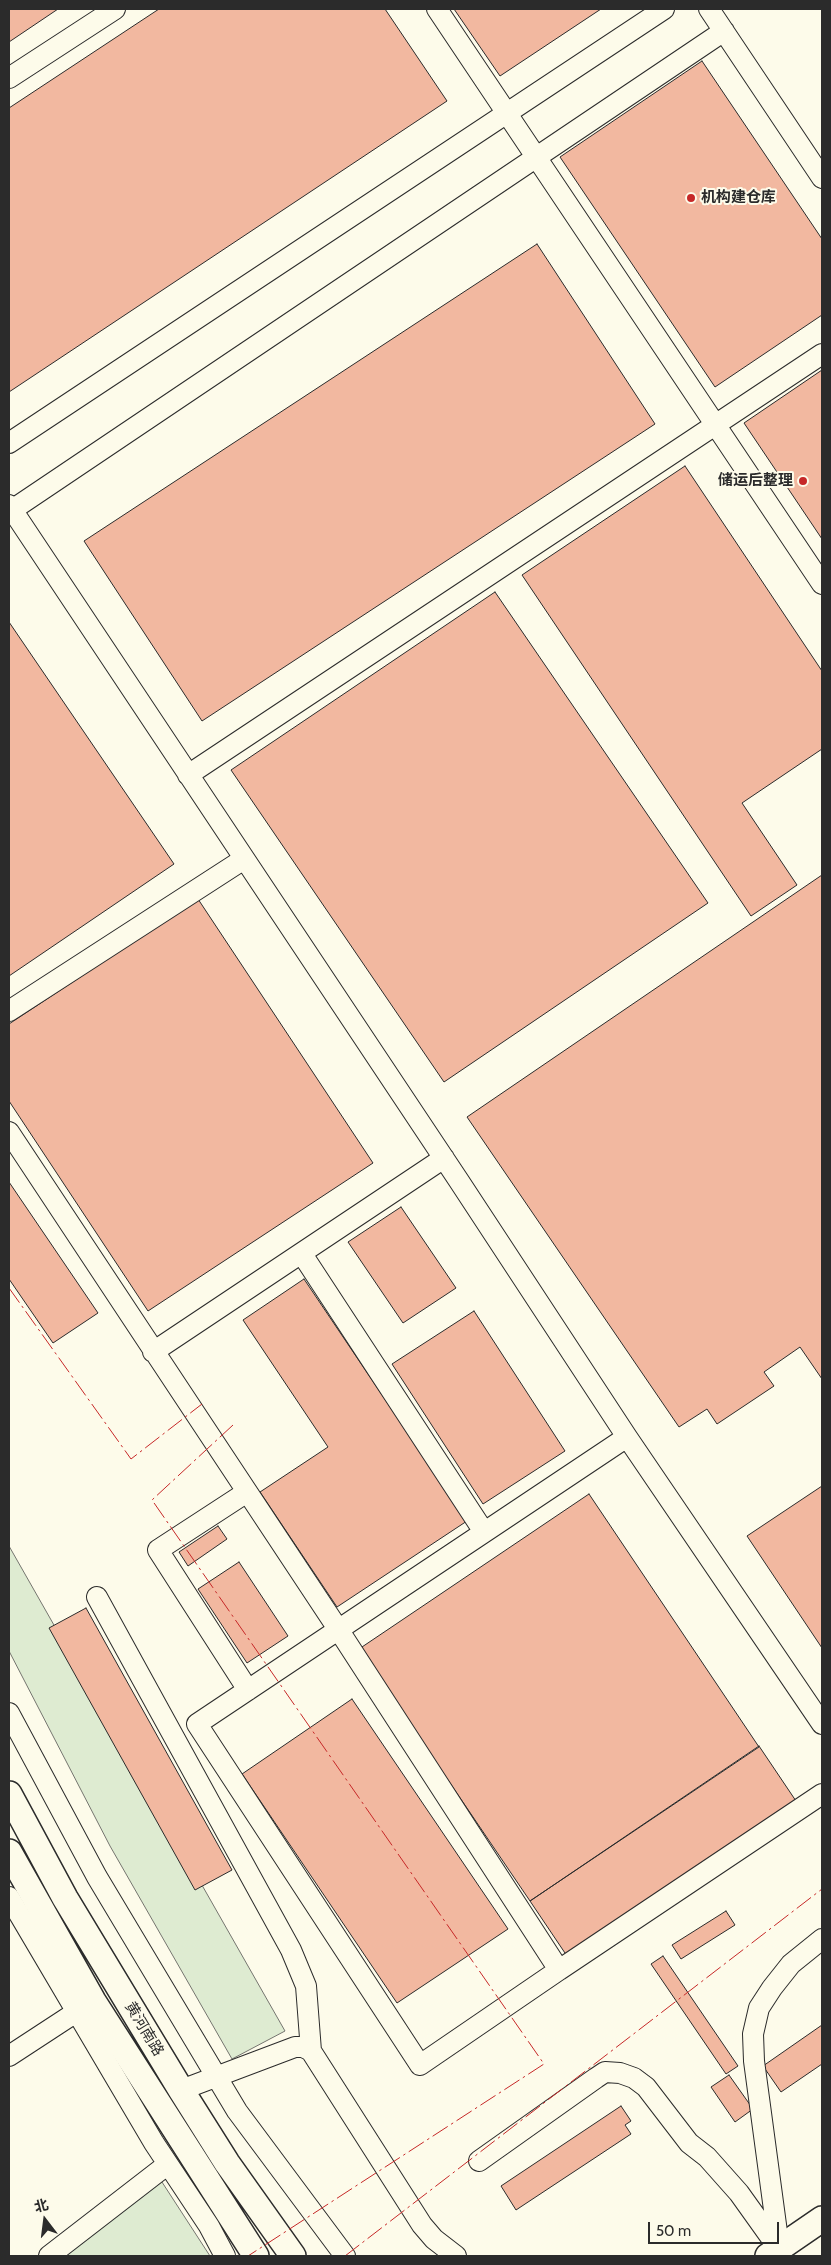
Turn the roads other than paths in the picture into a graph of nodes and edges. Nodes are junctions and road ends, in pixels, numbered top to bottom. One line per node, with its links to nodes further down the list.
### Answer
1 (115, 9): 6 (lane)
2 (437, 9): 7 (lane)
3 (664, 9): 7 (lane)
4 (709, 9): 5 (lane)
5 (724, 30): 8 (lane); 9 (lane)
6 (9, 78)
7 (506, 113): 8 (lane); 12 (lane)
8 (536, 156): 11 (lane); 13 (lane)
9 (822, 178)
10 (822, 354): 11 (lane)
11 (715, 424): 14 (lane); 15 (lane)
12 (9, 443)
13 (10, 509): 15 (lane)
14 (822, 584)
15 (188, 775): 16 (lane)
16 (244, 859): 17 (lane); 19 (lane)
17 (9, 1011)
18 (9, 1132): 21 (lane)
19 (444, 1158): 20 (lane); 22 (lane)
20 (302, 1254): 21 (lane); 24 (lane)
21 (153, 1352): 23 (lane)
22 (627, 1437): 24 (lane); 29 (lane)
23 (247, 1492): 26 (lane); 27 (lane)
24 (484, 1532): 26 (lane)
25 (97, 1597): 38 (lane)
26 (338, 1629): 27 (lane); 36 (lane)
27 (248, 1690): 36 (lane)
28 (9, 1713): 40 (lane)
29 (822, 1724)
30 (9, 1794): 41 (main road, 黄河南路)
31 (822, 1794): 36 (lane)
32 (9, 1852): 34 (main road, 黄河南路)
33 (9, 1897): 34 (lane)
34 (24, 1921): 37 (main road, 黄河南路)
35 (822, 1939): 45 (lane)
36 (559, 1970)
37 (85, 2007): 39 (lane); 43 (lane); 48 (main road, 黄河南路)
38 (311, 2051): 40 (lane); 51 (lane)
39 (9, 2056)
40 (216, 2077): 41 (lane); 50 (lane)
41 (181, 2090): 49 (main road, 黄河南路)
42 (479, 2161): 45 (lane)
43 (168, 2164): 46 (lane); 47 (lane)
44 (822, 2219): 45 (main road)
45 (774, 2253): 52 (main road)
46 (49, 2256)
47 (226, 2256)
48 (256, 2256)
49 (293, 2256)
50 (345, 2256)
51 (456, 2256)
52 (752, 2256)

